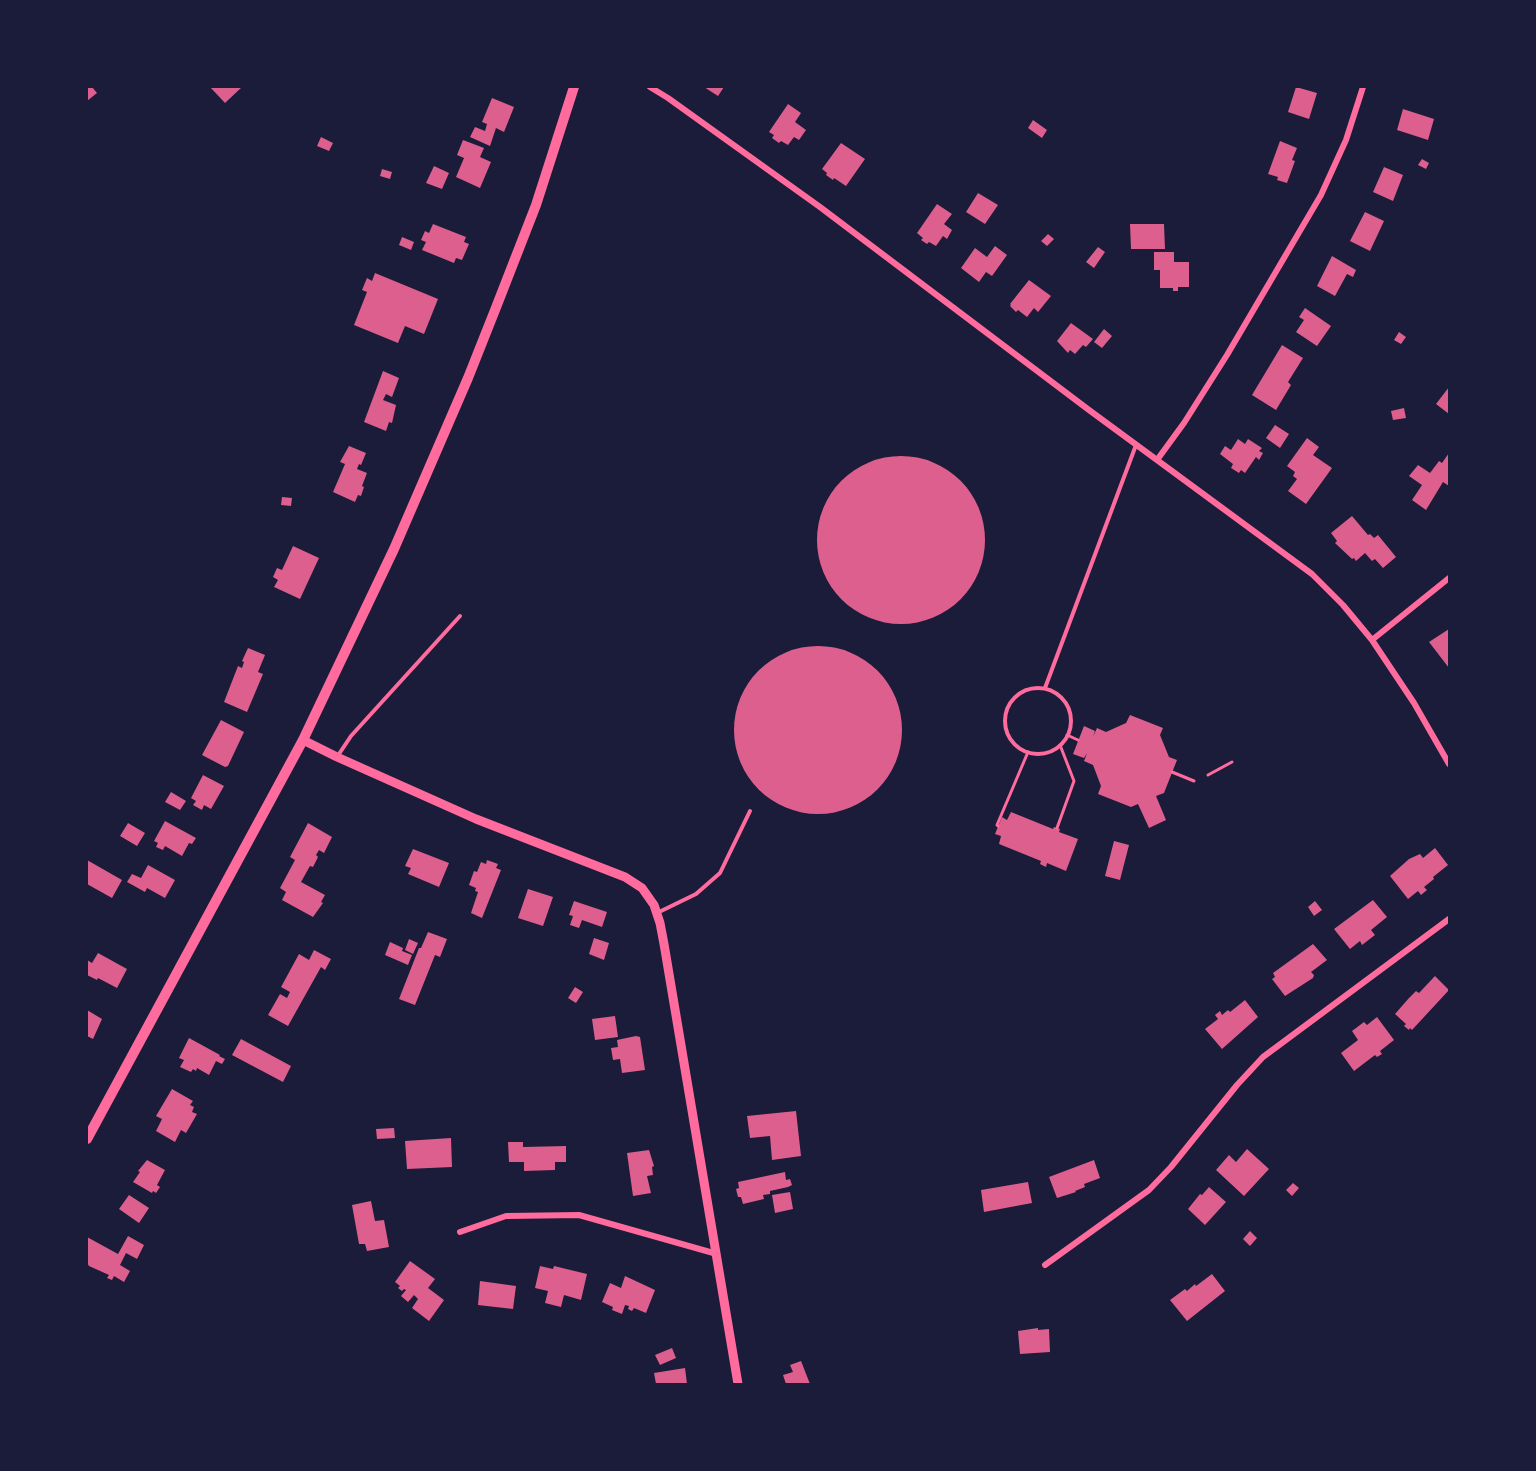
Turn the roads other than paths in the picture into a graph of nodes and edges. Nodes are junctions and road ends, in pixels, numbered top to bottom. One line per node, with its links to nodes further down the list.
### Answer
1 (574, 87): 10 (main road)
2 (650, 87): 4 (street)
3 (1363, 87): 5 (street)
4 (1136, 445): 5 (street); 9 (lane)
5 (1156, 460): 8 (street)
6 (1449, 578): 8 (street)
7 (460, 616): 11 (lane)
8 (1372, 640): 12 (street)
9 (1045, 688): 9 (lane)
10 (303, 740): 11 (street); 16 (main road)
11 (337, 757): 14 (street)
12 (1449, 764)
13 (750, 811): 14 (lane)
14 (657, 914): 18 (street)
15 (1449, 920): 19 (street)
16 (87, 1139)
17 (460, 1232): 18 (street)
18 (717, 1254): 20 (street)
19 (1045, 1265)
20 (738, 1384)

